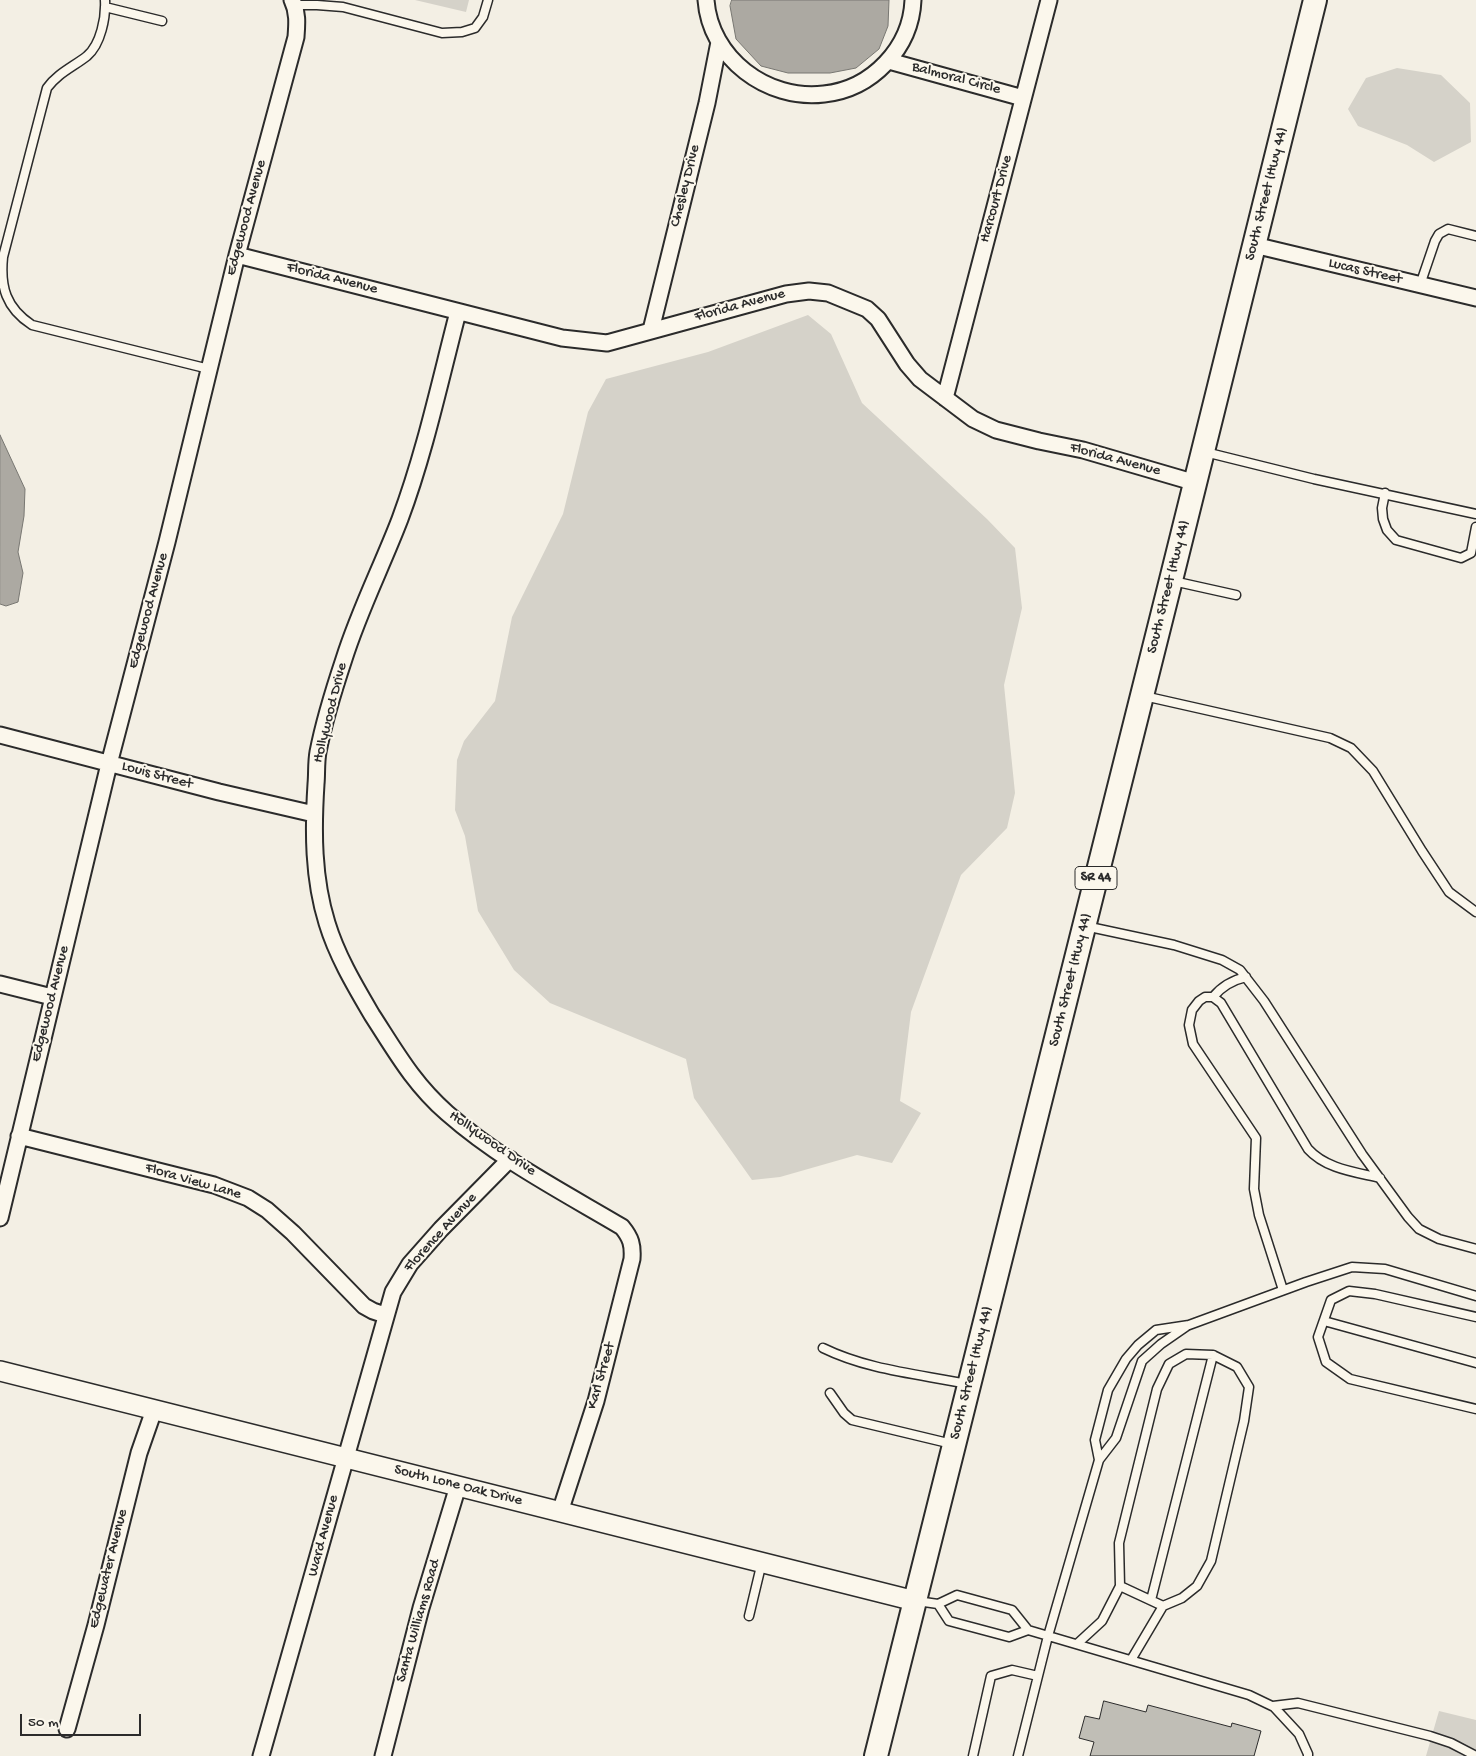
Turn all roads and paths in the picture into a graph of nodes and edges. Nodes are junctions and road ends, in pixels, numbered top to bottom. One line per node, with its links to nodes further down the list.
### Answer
1 (488, 0): 6 (lane)
2 (706, 0): 9 (street, Balmoral Circle)
3 (913, 0): 10 (street, Balmoral Circle)
4 (1049, 0): 11 (street, Harcourt Drive)
5 (1315, 0): 13 (main road, South Street (Hwy 44) / SR 44)
6 (293, 3): 14 (street, Edgewood Avenue)
7 (105, 4): 8 (lane); 19 (lane)
8 (162, 21)
9 (719, 42): 10 (street, Balmoral Circle); 18 (street, Chesley Drive)
10 (889, 61): 11 (street, Balmoral Circle)
11 (1023, 98): 20 (street, Harcourt Drive)
12 (1476, 236): 15 (lane)
13 (1254, 245): 15 (street, Lucas Street); 21 (main road, South Street (Hwy 44) / SR 44)
14 (236, 255): 17 (street, Florida Avenue); 19 (street, Edgewood Avenue)
15 (1420, 285): 16 (street, Lucas Street)
16 (1476, 298)
17 (458, 312): 18 (street, Florida Avenue); 31 (street, Hollywood Drive)
18 (651, 330): 20 (street, Florida Avenue)
19 (209, 368): 30 (street, Edgewood Avenue)
20 (945, 398): 22 (street, Florida Avenue)
21 (1203, 452): 22 (main road, South Street (Hwy 44) / SR 44); 23 (lane)
22 (1196, 482): 26 (main road, South Street (Hwy 44) / SR 44)
23 (1385, 493): 24 (lane); 25 (lane)
24 (1476, 514)
25 (1476, 528)
26 (1171, 580): 27 (lane); 28 (main road, South Street (Hwy 44) / SR 44)
27 (1236, 595)
28 (1142, 696): 32 (lane); 33 (main road, South Street (Hwy 44) / SR 44)
29 (0, 735): 30 (street, Louis Street)
30 (109, 764): 31 (street, Louis Street); 36 (street, Edgewood Avenue)
31 (314, 814): 39 (street, Hollywood Drive)
32 (1476, 912)
33 (1084, 925): 34 (lane); 54 (main road, South Street (Hwy 44) / SR 44)
34 (1246, 977): 37 (lane); 40 (lane)
35 (0, 984): 36 (street)
36 (52, 997): 38 (street, Edgewood Avenue)
37 (1213, 997): 40 (lane); 44 (lane)
38 (19, 1136): 41 (street, Edgewood Avenue); 46 (street, Flora View Lane)
39 (510, 1159): 42 (street, Hollywood Drive); 46 (street, Florence Avenue)
40 (1380, 1178): 43 (lane)
41 (0, 1218)
42 (630, 1238): 62 (street, Karl Street)
43 (1476, 1249)
44 (1283, 1290): 45 (lane); 49 (lane)
45 (1476, 1296)
46 (386, 1314): 59 (street, Ward Avenue)
47 (1476, 1317): 48 (lane)
48 (1324, 1322): 52 (lane); 57 (lane)
49 (1188, 1325): 60 (lane); 60 (lane)
50 (823, 1348): 54 (lane)
51 (1213, 1355): 64 (lane); 66 (lane); 68 (lane)
52 (1476, 1363)
53 (0, 1371): 56 (street, South Lone Oak Drive)
54 (969, 1384): 58 (main road, South Street (Hwy 44) / SR 44)
55 (830, 1393): 58 (lane)
56 (154, 1410): 59 (street, South Lone Oak Drive); 76 (street, Edgewater Avenue)
57 (1476, 1410)
58 (954, 1444): 65 (main road, South Street (Hwy 44) / SR 44)
59 (346, 1458): 61 (street, South Lone Oak Drive); 77 (street, Ward Avenue)
60 (1099, 1460): 71 (lane)
61 (458, 1486): 62 (street, South Lone Oak Drive); 78 (street, Santa Williams Road)
62 (560, 1512): 63 (street, South Lone Oak Drive)
63 (762, 1562): 65 (street, South Lone Oak Drive); 69 (lane)
64 (1120, 1586): 66 (lane); 72 (lane)
65 (915, 1600): 67 (lane); 79 (main road, South Street (Hwy 44) / SR 44)
66 (1151, 1600): 68 (lane)
67 (938, 1604): 70 (lane); 70 (lane)
68 (1163, 1606): 73 (lane)
69 (749, 1616)
70 (1028, 1630): 71 (lane)
71 (1048, 1636): 72 (lane); 74 (lane)
72 (1077, 1644): 73 (lane)
73 (1131, 1660): 75 (lane)
74 (1038, 1676): 80 (lane); 81 (lane)
75 (1273, 1706): 82 (lane); 83 (lane)
76 (67, 1729)
77 (261, 1756)
78 (383, 1756)
79 (876, 1756)
80 (973, 1756)
81 (1018, 1756)
82 (1308, 1756)
83 (1476, 1756)

